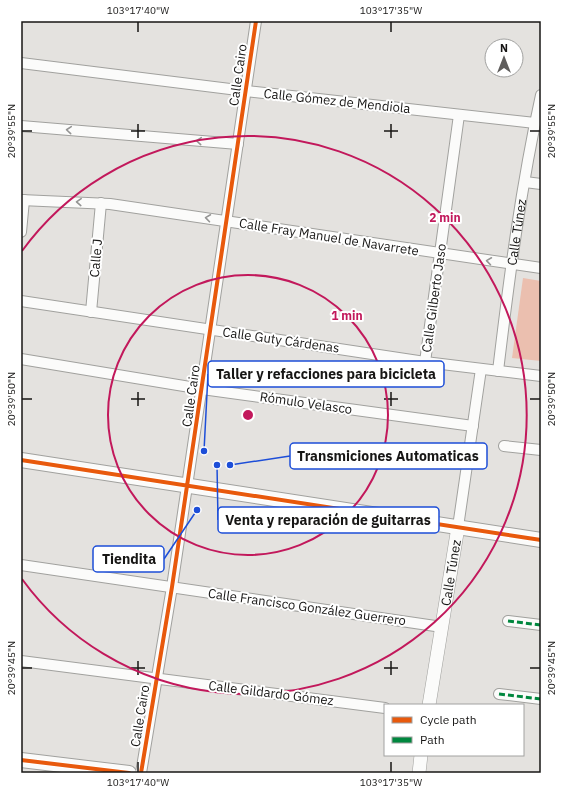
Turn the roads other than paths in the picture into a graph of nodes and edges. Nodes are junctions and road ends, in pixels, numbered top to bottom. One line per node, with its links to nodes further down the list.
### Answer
1 (256, 21): 3 (street, Calle Cairo)
2 (21, 63): 3 (street, Calle Gómez de Mendiola)
3 (246, 91): 5 (street, Calle Gómez de Mendiola); 8 (street, Calle Cairo)
4 (541, 95): 6 (street, Calle Túnez)
5 (458, 115): 6 (street, Calle Gómez de Mendiola); 15 (street, Calle Gilberto Jaso)
6 (535, 123): 9 (street, Calle Túnez)
7 (21, 126): 8 (street, one-way to 7)
8 (238, 144): 13 (street, Calle Cairo)
9 (525, 182): 10 (street); 16 (street, Calle Túnez)
10 (541, 184)
11 (22, 200): 12 (street, Calle Fray Manuel de Navarrete, one-way to 11); 14 (street)
12 (101, 203): 13 (street, Calle Fray Manuel de Navarrete, one-way to 12); 19 (street, Calle J)
13 (226, 221): 15 (street, Calle Fray Manuel de Navarrete); 20 (street, Calle Cairo)
14 (21, 232)
15 (440, 254): 16 (street, Calle Fray Manuel de Navarrete, one-way to 15); 22 (street, Calle Gilberto Jaso)
16 (512, 264): 17 (street, Calle Fray Manuel de Navarrete); 24 (street, Calle Túnez)
17 (541, 268)
18 (21, 301): 19 (street, Calle Guty Cárdenas)
19 (91, 312): 20 (street, Calle Guty Cárdenas)
20 (210, 330): 22 (street, Calle Guty Cárdenas); 26 (street, Calle Cairo)
21 (21, 359): 26 (street, Rómulo Velasco)
22 (425, 362): 23 (street, Calle Guty Cárdenas)
23 (481, 369): 24 (street, Calle Guty Cárdenas); 27 (street, Calle Túnez)
24 (498, 371): 25 (street, Calle Guty Cárdenas)
25 (541, 376)
26 (202, 389): 27 (street, Rómulo Velasco); 31 (street, Calle Cairo)
27 (473, 426): 32 (street, Calle Túnez)
28 (504, 446): 29 (street)
29 (541, 450)
30 (21, 460): 31 (main road)
31 (187, 484): 32 (main road); 35 (street, Calle Cairo)
32 (458, 527): 33 (main road); 38 (street, Calle Túnez)
33 (541, 540)
34 (21, 565): 35 (street, Calle Francisco González Guerrero)
35 (172, 587): 38 (street, Calle Francisco González Guerrero); 40 (street, Calle Cairo)
36 (508, 620): 37 (street)
37 (541, 625)
38 (442, 627): 43 (street, Calle Túnez)
39 (21, 661): 40 (street, Calle Gildardo Gómez)
40 (156, 678): 44 (street, Calle Gildardo Gómez); 48 (street, Calle Cairo)
41 (499, 694): 42 (street)
42 (541, 700)
43 (429, 704)
44 (384, 708)
45 (422, 756): 49 (street)
46 (21, 760): 47 (main road)
47 (129, 773)
48 (141, 773)
49 (419, 773)

